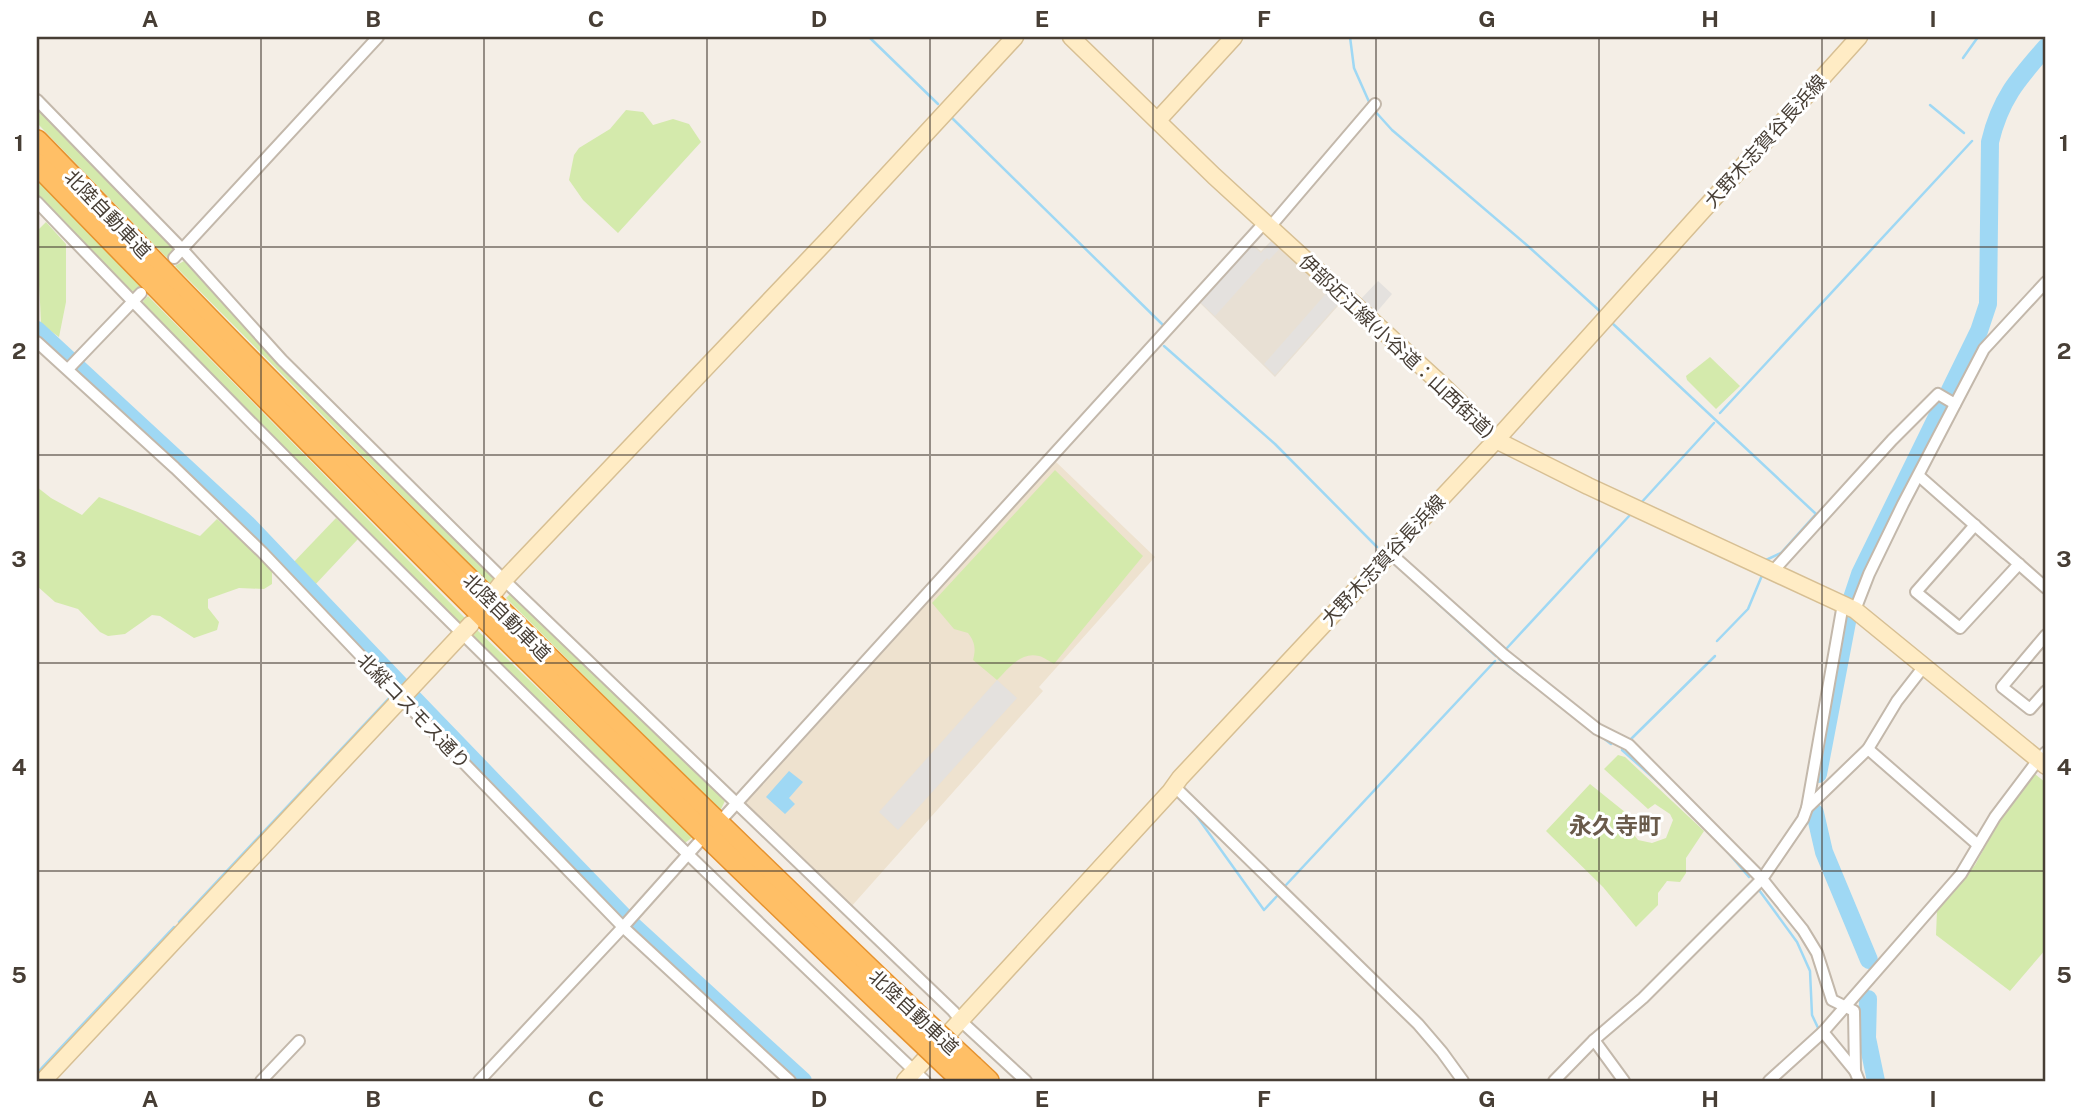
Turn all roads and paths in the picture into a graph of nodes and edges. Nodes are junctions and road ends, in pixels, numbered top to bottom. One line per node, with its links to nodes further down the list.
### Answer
1 (378, 37): 13 (street)
2 (1014, 37): 27 (main road)
3 (1071, 37): 8 (main road, 伊部近江線(小谷道：山西街道))
4 (1234, 37): 8 (main road)
5 (1859, 37): 21 (main road, 大野木志賀谷長浜線)
6 (37, 100): 13 (street)
7 (1371, 108): 12 (street)
8 (1158, 120): 12 (main road, 伊部近江線(小谷道：山西街道))
9 (37, 141): 48 (highway, 北陸自動車道)
10 (37, 164): 48 (highway, 北陸自動車道)
11 (37, 202): 17 (street)
12 (1268, 224): 21 (main road, 伊部近江線(小谷道：山西街道)); 39 (street)
13 (182, 249): 14 (street); 27 (street)
14 (174, 258)
15 (2046, 282): 20 (street)
16 (141, 293): 17 (street)
17 (132, 302): 19 (street); 31 (street)
18 (37, 342): 35 (street, 北縦コスモス通り)
19 (73, 364)
20 (1955, 404): 22 (street); 26 (street)
21 (1496, 440): 24 (main road, 大野木志賀谷長浜線); 26 (main road, 伊部近江線(小谷道：山西街道))
22 (1919, 476): 23 (street); 30 (street)
23 (1975, 525): 25 (street); 25 (street)
24 (1390, 553): 38 (main road, 大野木志賀谷長浜線); 45 (street)
25 (2019, 564): 28 (street)
26 (1767, 568): 30 (main road, 伊部近江線(小谷道：山西街道))
27 (504, 580): 29 (main road); 39 (street)
28 (2046, 588)
29 (493, 594)
30 (1848, 606): 33 (main road, 伊部近江線(小谷道：山西街道)); 40 (street)
31 (466, 629): 35 (main road); 44 (street)
32 (2046, 635): 34 (street)
33 (1925, 666): 36 (street); 37 (main road, 伊部近江線(小谷道：山西街道))
34 (2046, 691)
35 (397, 694): 46 (street, 北縦コスモス通り); 56 (main road)
36 (1868, 749): 40 (street); 43 (street)
37 (2044, 759): 43 (street)
38 (1174, 786): 49 (main road, 大野木志賀谷長浜線); 61 (street)
39 (736, 804): 41 (street); 49 (street)
40 (1807, 807): 45 (street)
41 (724, 817)
42 (699, 842): 44 (street)
43 (1978, 845): 47 (street)
44 (687, 855): 46 (street); 55 (street)
45 (1762, 879): 47 (street); 51 (street)
46 (627, 923): 58 (street); 59 (street, 北縦コスモス通り)
47 (1844, 1007): 50 (street); 53 (street)
48 (906, 1017): 54 (highway, 北陸自動車道, bridge)
49 (960, 1020): 55 (main road, 大野木志賀谷長浜線); 60 (street)
50 (1823, 1032): 53 (street); 64 (street)
51 (1594, 1040): 62 (street); 63 (street)
52 (299, 1041): 57 (street)
53 (1857, 1076)
54 (971, 1077)
55 (914, 1078)
56 (43, 1081)
57 (261, 1081)
58 (479, 1081)
59 (790, 1081)
60 (1026, 1081)
61 (1463, 1081)
62 (1554, 1081)
63 (1624, 1081)
64 (1769, 1081)

